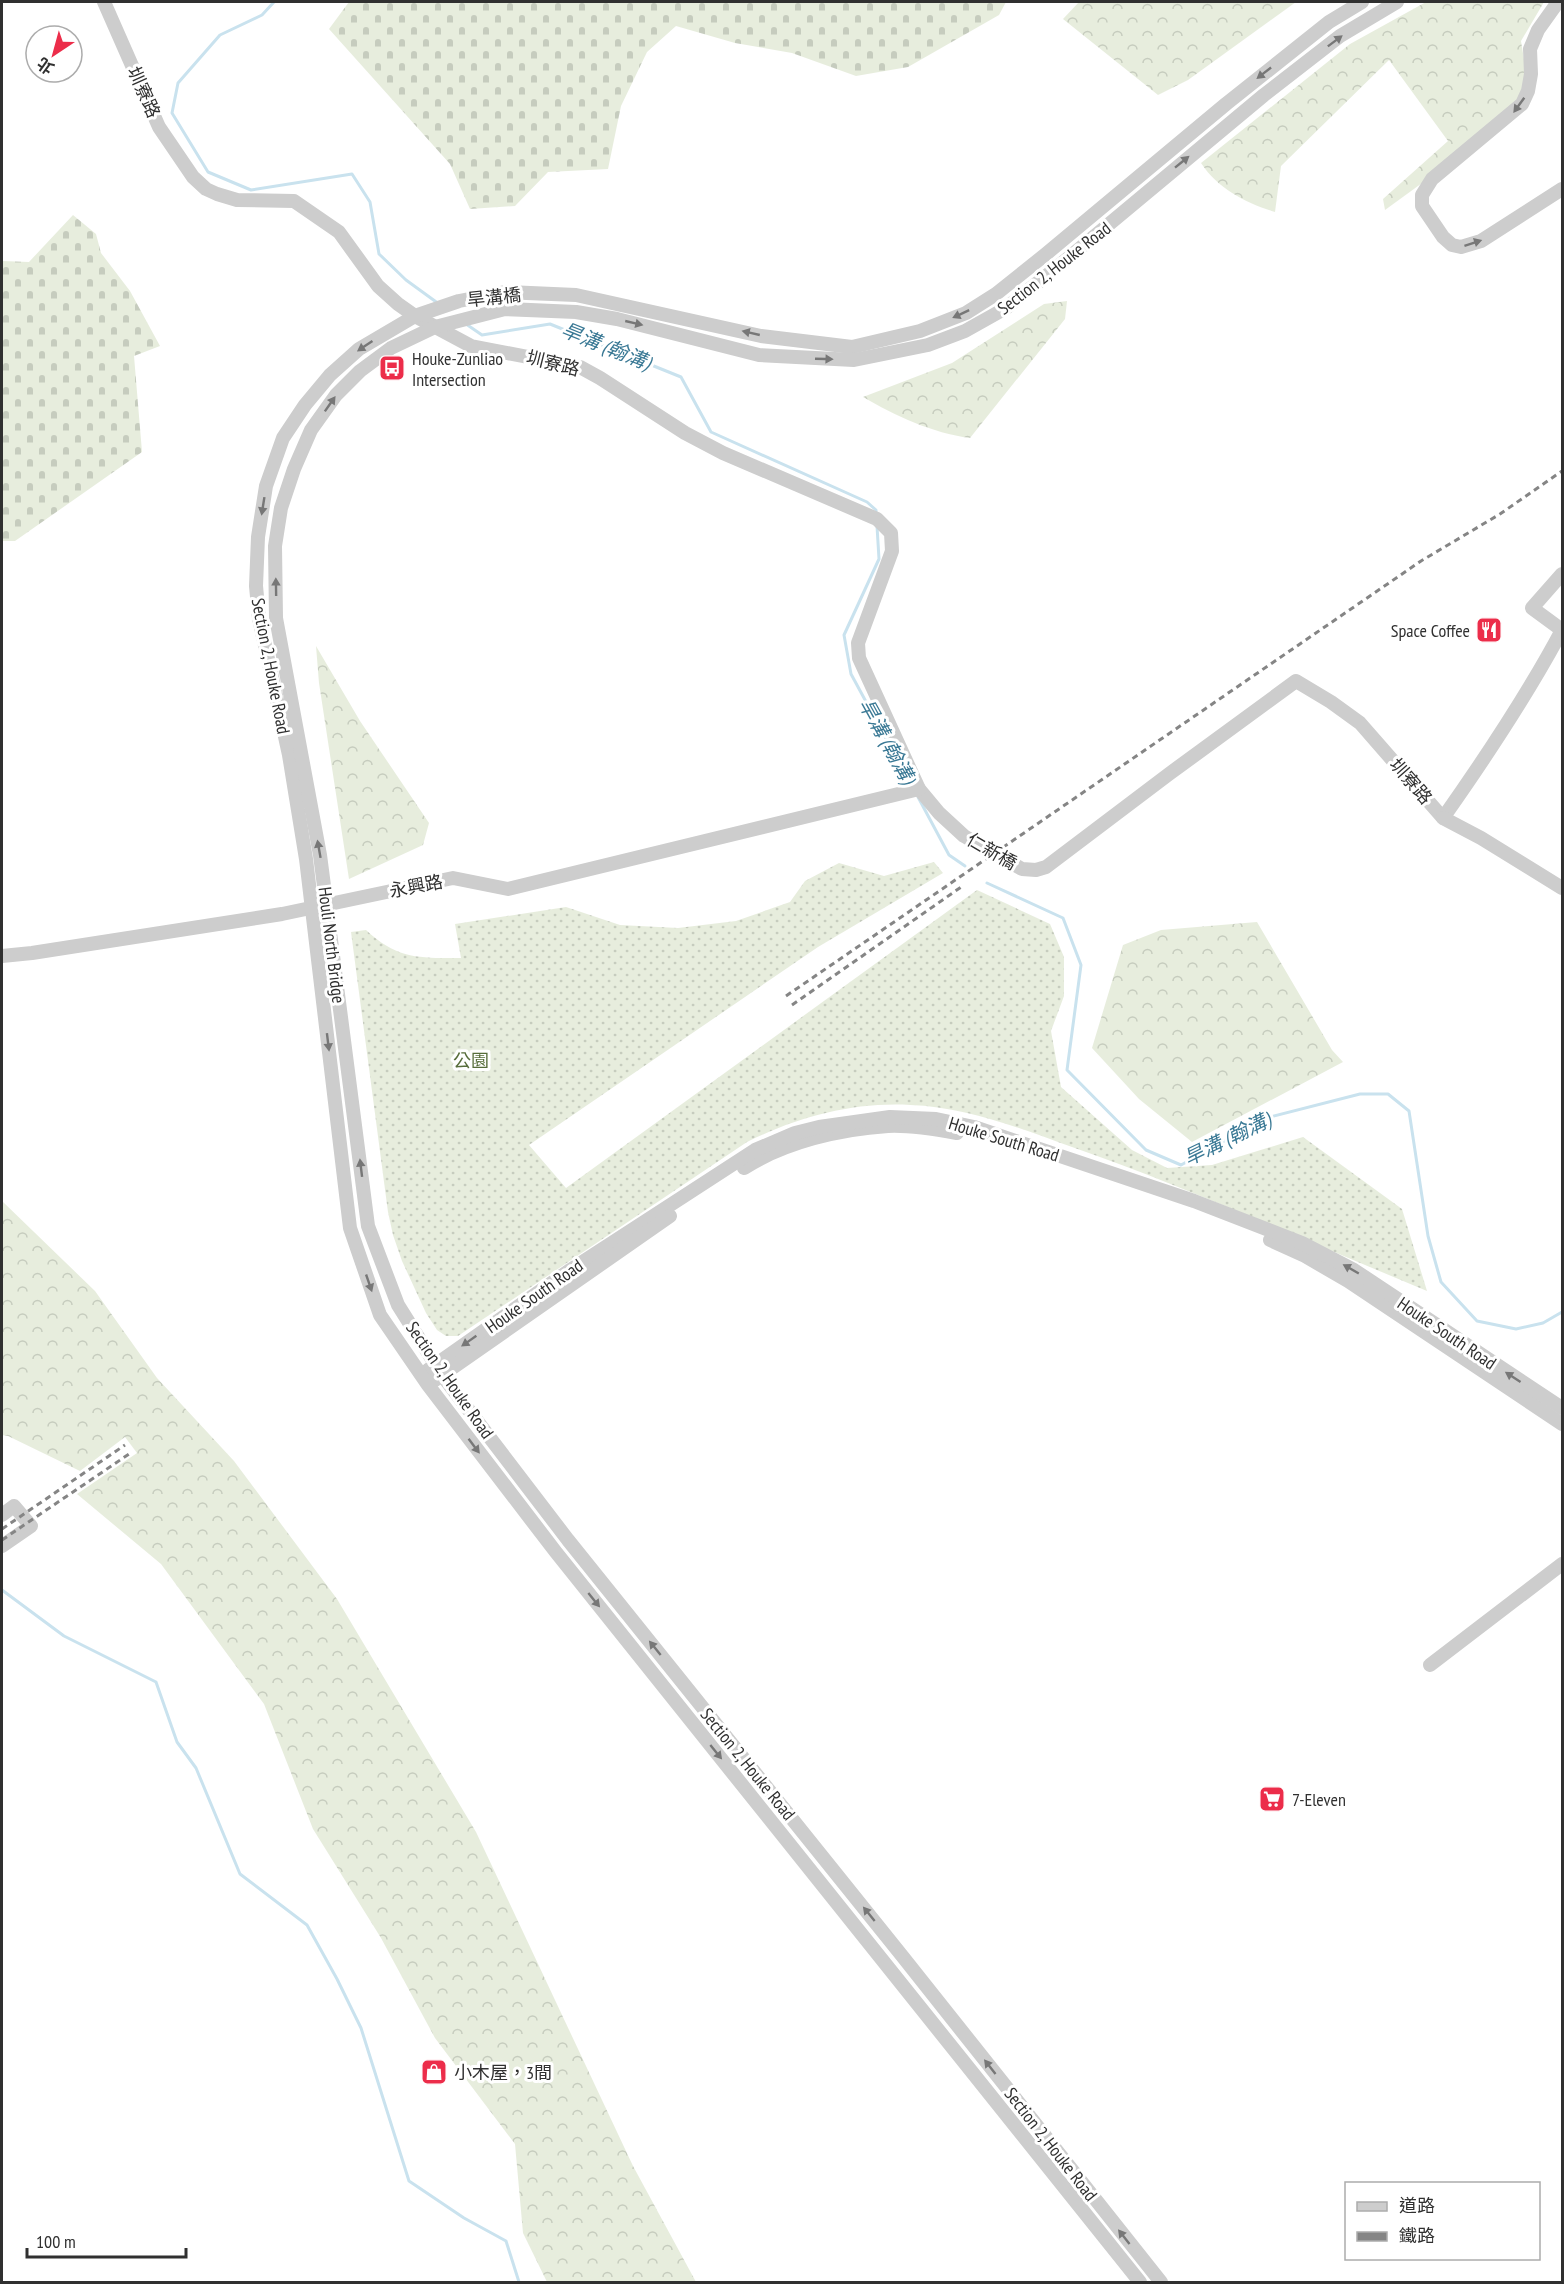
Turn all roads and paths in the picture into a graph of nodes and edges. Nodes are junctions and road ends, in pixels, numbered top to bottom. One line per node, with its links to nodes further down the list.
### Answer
1 (104, 2): 8 (street, 圳寮路)
2 (1362, 2): 6 (street, Section 2, Houke Road, one-way to 6)
3 (1397, 2): 7 (street, Section 2, Houke Road, one-way to 3)
4 (1558, 2): 5 (street, one-way to 5)
5 (1563, 189)
6 (576, 295): 8 (street, 旱溝橋)
7 (576, 312): 9 (street, 旱溝橋)
8 (415, 316): 9 (street, 圳寮路); 13 (street, Section 2, Houke Road, one-way to 13)
9 (435, 327): 12 (street, Section 2, Houke Road, one-way to 9); 14 (street, 圳寮路)
10 (1563, 574): 11 (street, 圳寮路)
11 (1562, 630): 16 (street, 圳寮路)
12 (285, 665): 19 (street, Houli North Bridge, one-way to 12)
13 (289, 755): 20 (street, Houli North Bridge, one-way to 20)
14 (919, 789): 15 (street, 仁新橋); 18 (street, 永興路)
15 (1134, 800): 16 (street, 圳寮路)
16 (1443, 818): 17 (street)
17 (1563, 888)
18 (2, 956)
19 (368, 1226): 22 (street, Section 2, Houke Road)
20 (350, 1228): 23 (street, Section 2, Houke Road, one-way to 23)
21 (573, 1275): 22 (street, Houke South Road); 24 (street, Houke South Road, one-way to 21); 25 (street, Houke South Road)
22 (439, 1370): 23 (street, Houke South Road); 30 (street, Section 2, Houke Road, one-way to 22)
23 (424, 1380): 31 (street, Section 2, Houke Road, one-way to 31)
24 (1563, 1408)
25 (1563, 1424)
26 (2, 1515): 27 (street)
27 (2, 1546)
28 (1563, 1564): 29 (street)
29 (1430, 1665)
30 (679, 1677): 31 (street); 32 (street, Section 2, Houke Road, one-way to 30)
31 (666, 1690): 33 (street, Section 2, Houke Road, one-way to 33)
32 (903, 1957): 33 (street); 35 (street, Section 2, Houke Road, one-way to 32)
33 (888, 1969): 34 (street, Section 2, Houke Road)
34 (1140, 2283)
35 (1161, 2283)

